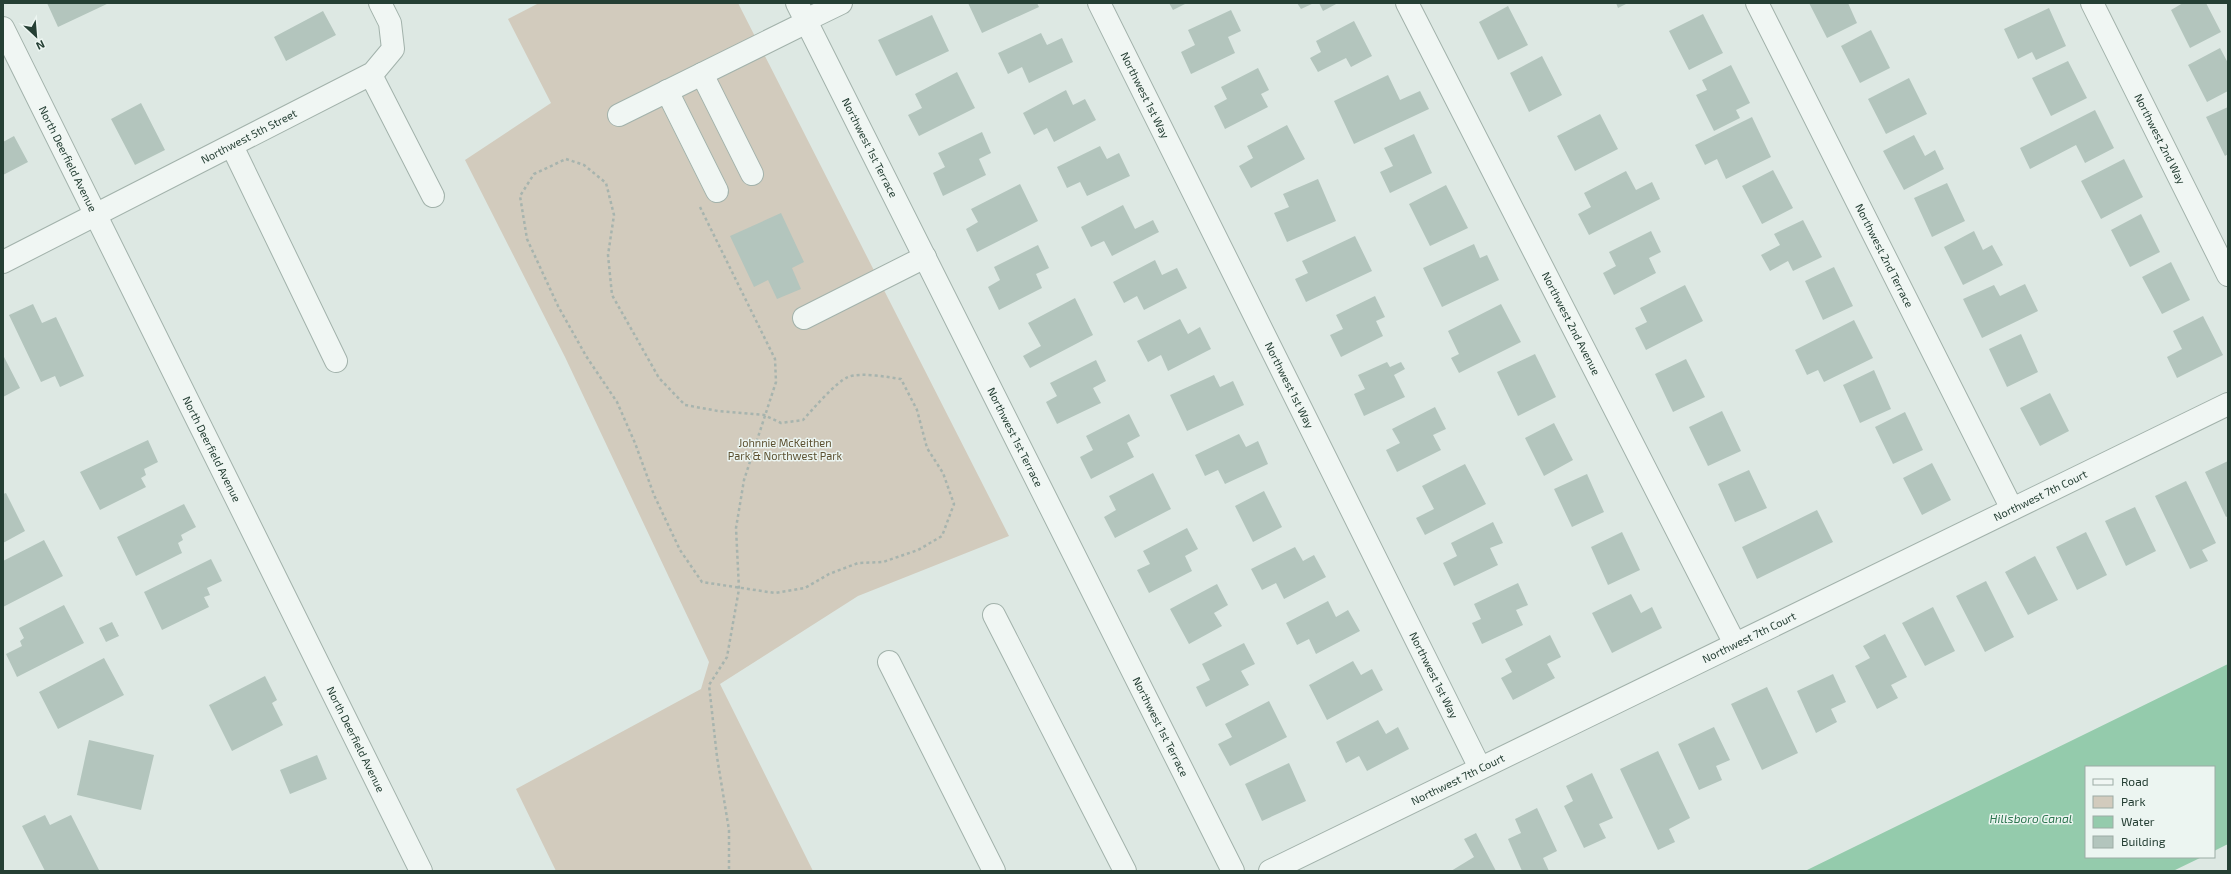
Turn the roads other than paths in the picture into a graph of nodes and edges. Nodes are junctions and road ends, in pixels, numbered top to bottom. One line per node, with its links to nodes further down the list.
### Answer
1 (380, 3): 10 (street, Northwest 5th Street)
2 (841, 3): 7 (street)
3 (1099, 3): 28 (street, Northwest 1st Way)
4 (1407, 3): 26 (street, Northwest 2nd Avenue)
5 (1757, 3): 24 (street, Northwest 2nd Terrace)
6 (2092, 3): 20 (street, Northwest 2nd Way)
7 (804, 15): 9 (street); 18 (street, Northwest 1st Terrace)
8 (3, 28): 17 (street, North Deerfield Avenue)
9 (702, 74): 11 (street); 14 (street)
10 (371, 75): 13 (street, Northwest 5th Street); 16 (street)
11 (667, 91): 12 (street); 15 (street)
12 (619, 115)
13 (232, 146): 17 (street, Northwest 5th Street); 22 (street)
14 (752, 174)
15 (717, 191)
16 (433, 196)
17 (97, 216): 19 (street, Northwest 5th Street); 29 (street, North Deerfield Avenue)
18 (925, 257): 21 (street); 32 (street, Northwest 1st Terrace)
19 (3, 262)
20 (2228, 275)
21 (804, 318)
22 (336, 361)
23 (2228, 404): 24 (street, Northwest 7th Court)
24 (2012, 509): 26 (street, Northwest 7th Court)
25 (994, 615): 31 (street)
26 (1735, 644): 28 (street, Northwest 7th Court)
27 (889, 662): 30 (street)
28 (1480, 768): 33 (street, Northwest 7th Court)
29 (416, 869)
30 (994, 871)
31 (1125, 871)
32 (1233, 871)
33 (1270, 871)

